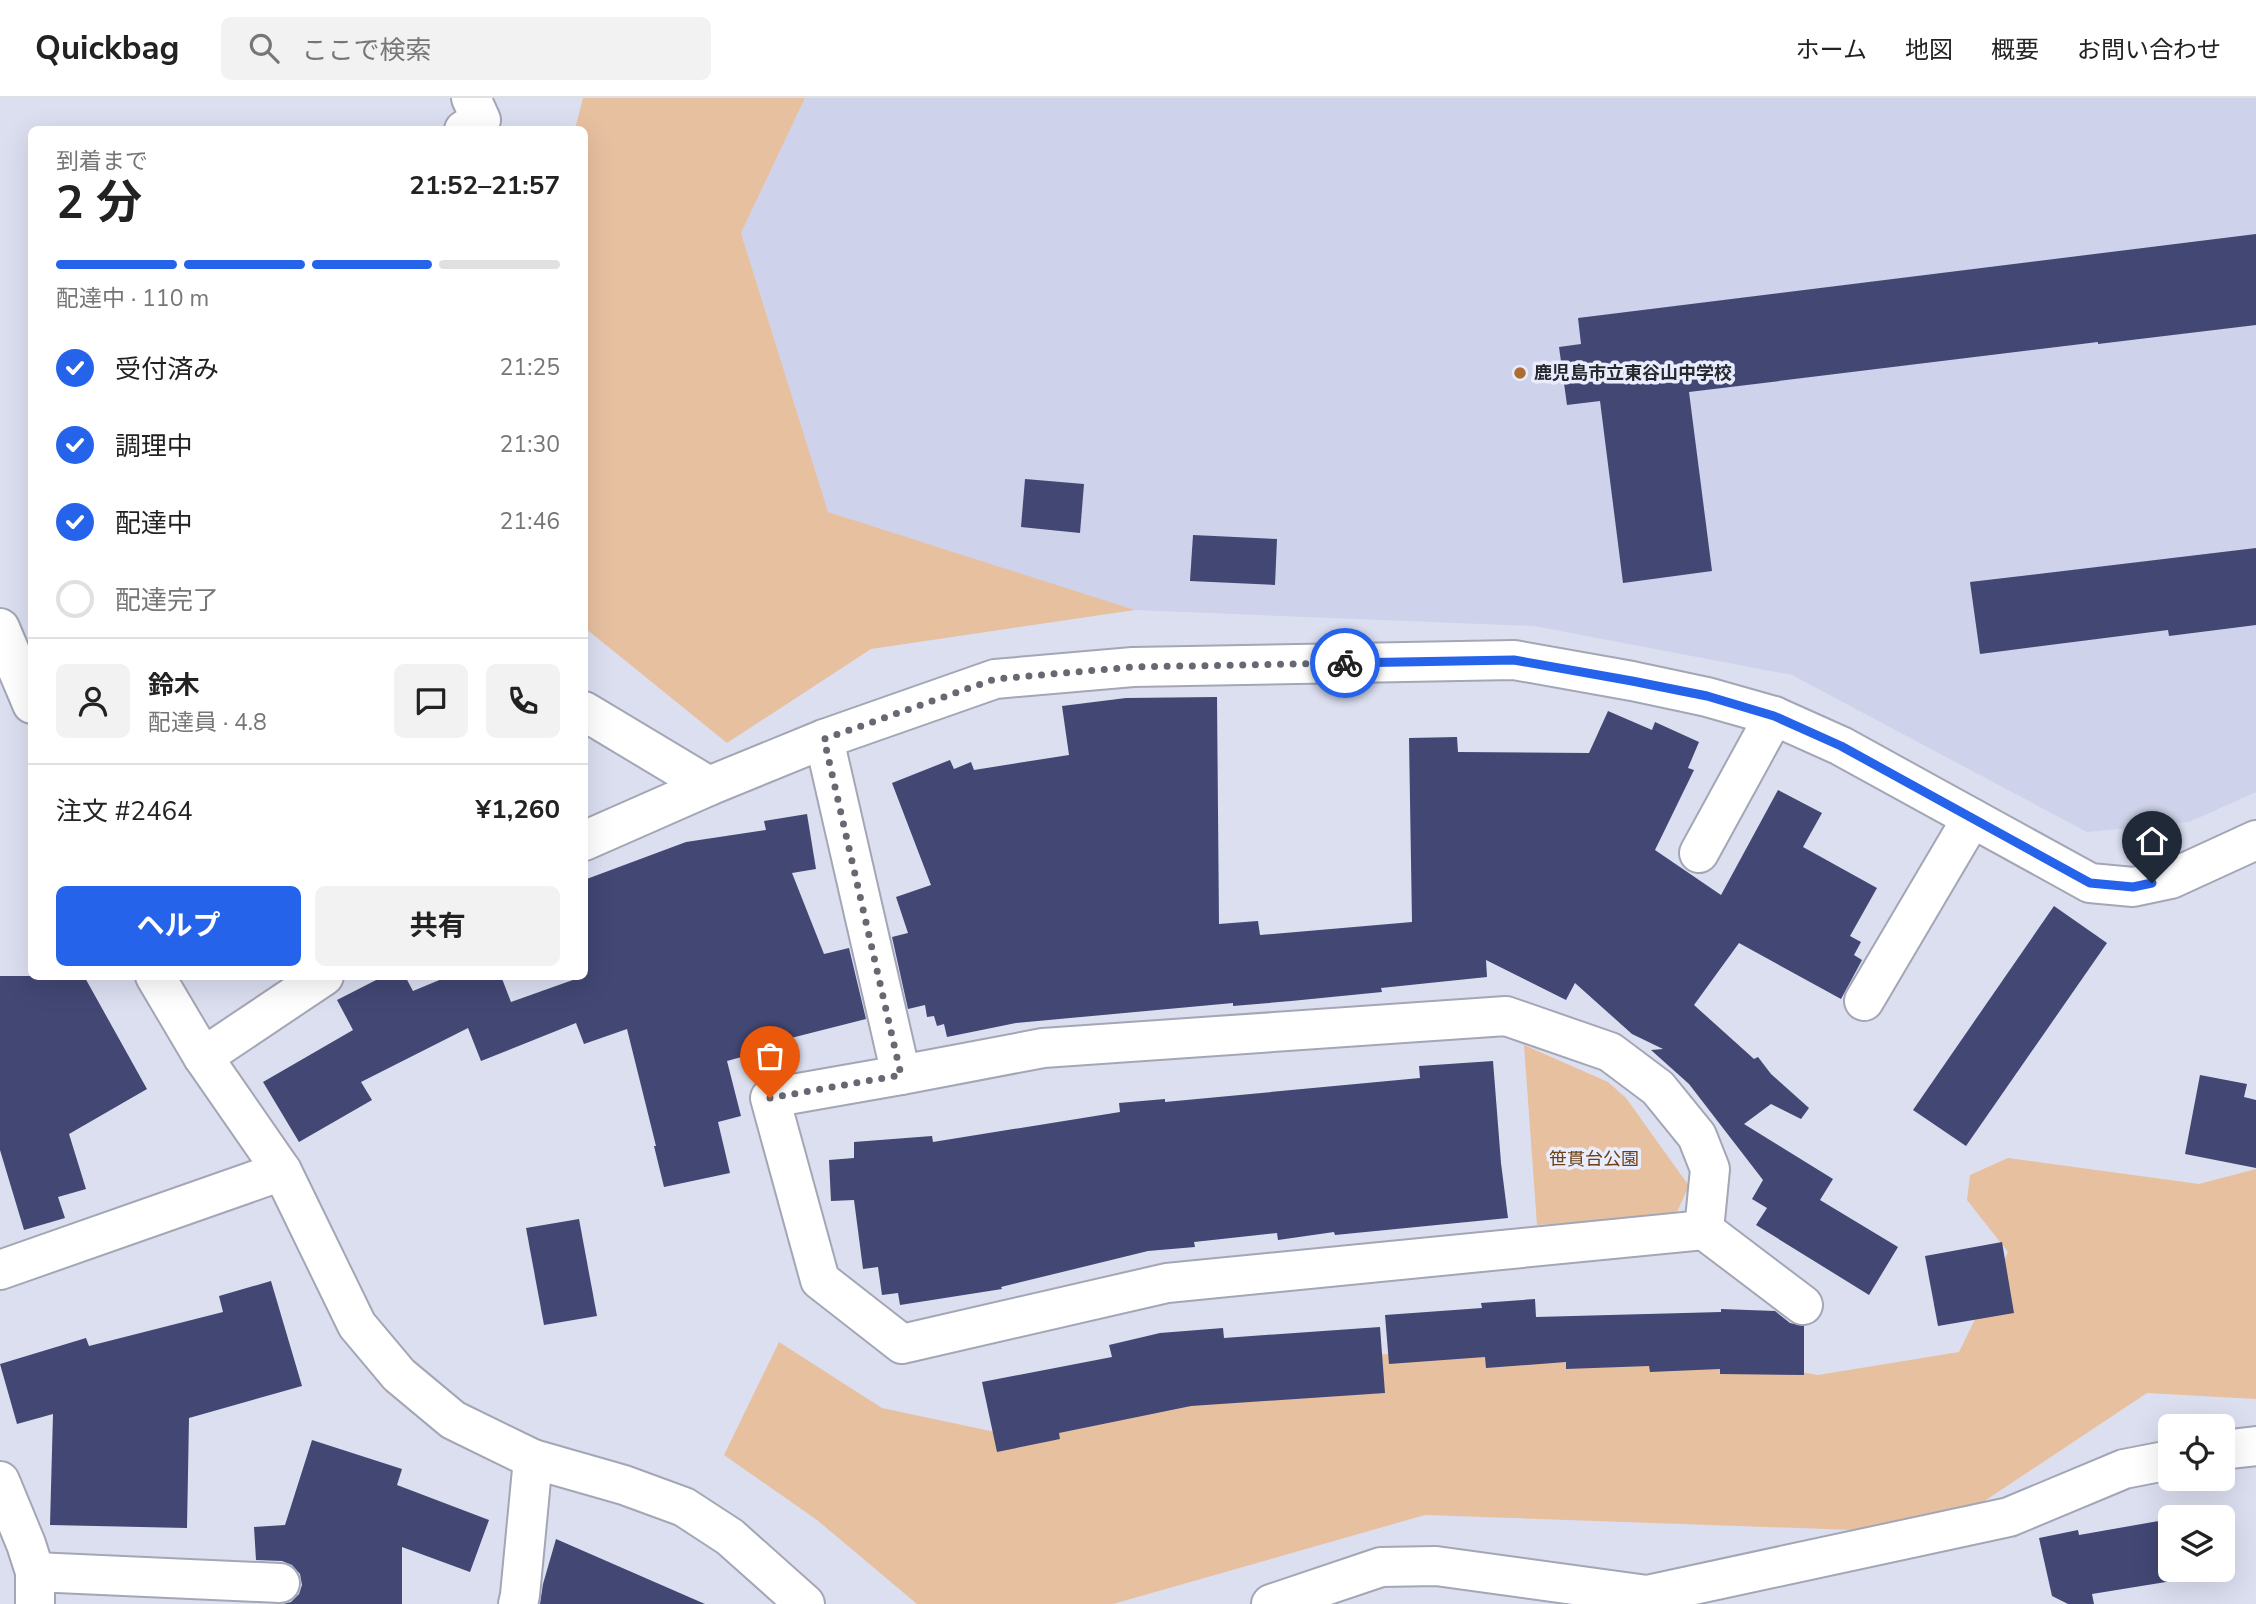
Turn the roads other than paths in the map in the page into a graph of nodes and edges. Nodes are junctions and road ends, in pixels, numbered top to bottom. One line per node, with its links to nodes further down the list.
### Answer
1 (471, 98): 2 (street)
2 (471, 126)
3 (0, 628): 4 (street)
4 (28, 694)
5 (588, 713): 8 (street)
6 (1774, 716): 7 (street); 9 (street); 12 (street)
7 (824, 739): 8 (street); 17 (street)
8 (709, 786): 10 (street)
9 (1972, 818): 11 (street); 15 (street)
10 (588, 839)
11 (2256, 840)
12 (1699, 853)
13 (157, 980): 16 (street)
14 (318, 980): 16 (street)
15 (1864, 1001)
16 (203, 1057): 18 (street)
17 (901, 1075): 19 (street); 19 (street)
18 (282, 1171): 20 (street); 24 (street)
19 (1704, 1230): 21 (street)
20 (0, 1270)
21 (1803, 1305)
22 (2256, 1446): 23 (street)
23 (2235, 1448)
24 (533, 1459): 29 (street); 30 (street)
25 (2158, 1462): 31 (street)
26 (0, 1481): 28 (street)
27 (280, 1583): 28 (street)
28 (35, 1588)
29 (518, 1604)
30 (805, 1604)
31 (1271, 1604)

